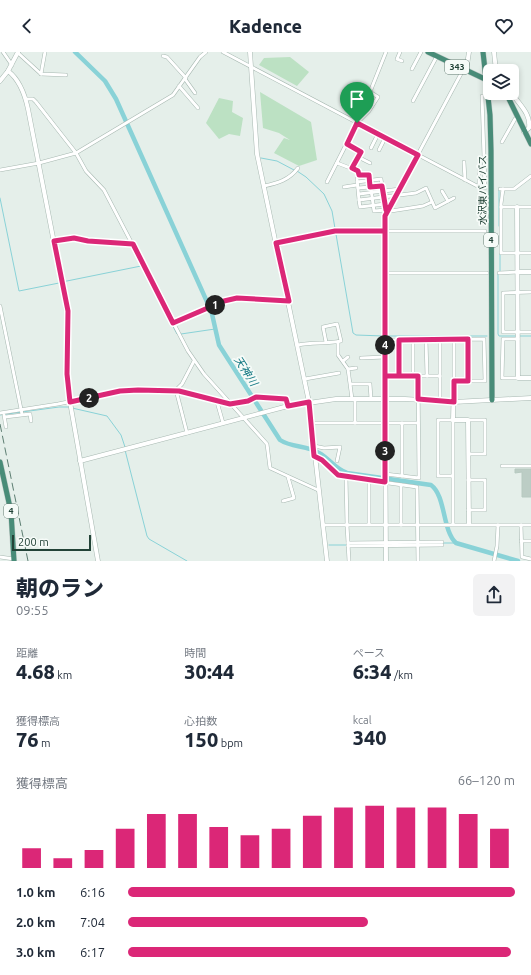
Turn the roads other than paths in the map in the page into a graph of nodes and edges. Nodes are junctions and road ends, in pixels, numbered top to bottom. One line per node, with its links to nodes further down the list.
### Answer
1 (3, 52): 19 (street)
2 (18, 52): 19 (street); 24 (street)
3 (45, 52): 24 (street)
4 (206, 52): 26 (street)
5 (223, 52): 20 (street)
6 (250, 52): 20 (street)
7 (386, 52): 39 (street)
8 (400, 52): 16 (street)
9 (421, 52): 21 (street)
10 (428, 52): 15 (highway, 343)
11 (469, 52): 23 (street)
12 (483, 52): 17 (highway, 水沢東バイパス / 4)
13 (494, 52): 18 (street)
14 (163, 56): 26 (street)
15 (437, 56): 23 (highway, 343); 36 (street)
16 (402, 61)
17 (485, 64)
18 (495, 64)
19 (12, 65): 22 (street)
20 (251, 66): 39 (street); 65 (street)
21 (412, 68)
22 (8, 71): 28 (street); 32 (street)
23 (465, 71): 27 (highway, 343); 49 (street)
24 (41, 74): 25 (street)
25 (66, 75)
26 (185, 78): 29 (street); 30 (street)
27 (483, 78)
28 (0, 81)
29 (179, 86): 37 (street); 48 (street)
30 (196, 93)
31 (482, 96): 69 (street)
32 (26, 99): 48 (street); 53 (street)
33 (489, 100): 145 (highway, 水沢東バイパス / 4)
34 (509, 100): 38 (highway)
35 (517, 100): 40 (street)
36 (414, 101)
37 (198, 108)
38 (518, 118): 40 (highway); 43 (street)
39 (357, 123): 41 (street); 44 (street)
40 (524, 132): 45 (highway)
41 (378, 134): 42 (street); 46 (street)
42 (385, 138): 47 (street); 49 (street)
43 (502, 142)
44 (347, 144): 50 (street); 54 (street)
45 (531, 144)
46 (371, 148)
47 (379, 150)
48 (76, 153): 53 (street); 93 (street)
49 (418, 155): 61 (street); 70 (street)
50 (358, 157): 55 (street); 57 (street)
51 (479, 161): 69 (street)
52 (464, 162): 61 (street)
53 (39, 163): 58 (street); 91 (street)
54 (337, 163): 57 (street); 63 (street)
55 (370, 163)
56 (298, 168): 65 (street)
57 (352, 168): 59 (street)
58 (0, 170)
59 (359, 175): 62 (street); 64 (street)
60 (531, 176): 84 (street)
61 (465, 180): 69 (street)
62 (369, 181): 64 (street); 67 (street); 68 (street)
63 (327, 182)
64 (357, 185): 66 (street); 68 (street); 74 (street)
65 (264, 186): 92 (street)
66 (344, 186)
67 (382, 186): 68 (street); 71 (street)
68 (370, 187): 73 (street)
69 (479, 187)
70 (400, 190): 71 (street); 75 (street)
71 (383, 191): 73 (street); 76 (street)
72 (442, 191): 80 (street)
73 (371, 193): 74 (street); 78 (street)
74 (358, 194): 79 (street)
75 (396, 196): 76 (street); 81 (street); 87 (street)
76 (383, 197): 78 (street); 82 (street)
77 (454, 198): 80 (street)
78 (371, 199): 79 (street); 83 (street)
79 (359, 200): 83 (street)
80 (448, 201): 81 (street)
81 (432, 202): 87 (street)
82 (385, 204): 83 (street); 87 (street)
83 (373, 205): 87 (street)
84 (501, 207): 85 (street); 94 (street)
85 (517, 207): 86 (street); 94 (street)
86 (531, 207)
87 (387, 210): 88 (street)
88 (385, 216): 89 (street)
89 (385, 231): 90 (street); 92 (street); 100 (street)
90 (485, 231)
91 (54, 241): 93 (street); 147 (street)
92 (276, 243): 103 (street)
93 (133, 244): 105 (street)
94 (518, 253): 95 (street); 98 (street)
95 (531, 253)
96 (487, 272): 100 (street)
97 (499, 272): 98 (street)
98 (518, 272): 99 (street); 101 (street)
99 (531, 272)
100 (385, 273): 108 (street)
101 (518, 292): 102 (street); 106 (street); 106 (street)
102 (531, 292)
103 (289, 301): 105 (street); 118 (street)
104 (0, 306): 153 (street)
105 (173, 323): 122 (street)
106 (518, 332): 107 (street); 110 (street)
107 (531, 332)
108 (385, 337): 111 (street); 120 (street)
109 (468, 339): 115 (street); 137 (street); 137 (street)
110 (518, 339): 133 (street); 133 (street)
111 (399, 340): 112 (street); 128 (street)
112 (413, 340): 113 (street); 129 (street)
113 (426, 340): 114 (street); 131 (street)
114 (440, 340): 115 (street); 132 (street)
115 (454, 340): 136 (street)
116 (326, 342): 117 (street); 117 (street); 118 (street)
117 (338, 342): 123 (street)
118 (298, 345): 135 (street)
119 (348, 357): 123 (street)
120 (385, 357): 121 (street); 127 (street)
121 (360, 358)
122 (194, 361): 139 (street); 151 (street)
123 (343, 361): 125 (street)
124 (356, 368): 125 (street)
125 (348, 369): 138 (street)
126 (338, 373): 135 (street)
127 (385, 376): 128 (street); 140 (street)
128 (399, 376): 129 (street)
129 (413, 376): 130 (street)
130 (418, 376): 131 (street); 144 (street)
131 (427, 376): 132 (street)
132 (440, 376): 146 (street)
133 (518, 378): 134 (street)
134 (531, 378)
135 (305, 379): 149 (street)
136 (454, 381): 137 (street); 150 (street)
137 (468, 381)
138 (351, 384): 142 (street); 143 (street)
139 (176, 390): 147 (street); 148 (street); 166 (street)
140 (385, 398): 143 (street); 144 (street); 161 (street)
141 (531, 398): 145 (street)
142 (354, 399): 143 (street); 149 (street); 163 (street)
143 (371, 399)
144 (418, 399): 146 (street); 162 (street)
145 (492, 400): 150 (street)
146 (440, 401): 150 (street)
147 (70, 402): 153 (street); 170 (street)
148 (218, 402): 151 (street); 159 (street)
149 (309, 402): 152 (street); 160 (street)
150 (454, 402): 156 (street)
151 (230, 404): 152 (street); 155 (street)
152 (288, 406): 155 (street)
153 (22, 411): 154 (street); 158 (street)
154 (3, 414): 165 (street)
155 (243, 418): 159 (street); 178 (street)
156 (453, 420): 157 (street); 177 (street); 177 (street)
157 (468, 420): 168 (street); 168 (street)
158 (31, 421)
159 (224, 423): 166 (street)
160 (311, 423): 163 (street); 167 (street)
161 (385, 423): 163 (street); 164 (street); 175 (street)
162 (418, 423): 164 (street); 176 (street)
163 (355, 424)
164 (402, 424): 176 (street)
165 (6, 427)
166 (188, 433): 170 (street)
167 (314, 446): 169 (street); 171 (street)
168 (468, 454): 181 (street)
169 (314, 456): 179 (street); 184 (street)
170 (80, 461): 208 (street)
171 (337, 461)
172 (0, 462): 206 (highway, 4)
173 (502, 466): 174 (street)
174 (531, 466)
175 (385, 474): 176 (street); 182 (street)
176 (402, 476)
177 (453, 476): 189 (street)
178 (288, 477): 184 (street); 185 (street)
179 (346, 477): 180 (street); 192 (street)
180 (369, 480): 182 (street); 187 (street)
181 (468, 480): 186 (street); 186 (street)
182 (385, 482): 183 (street); 193 (street)
183 (401, 485): 188 (street); 194 (street)
184 (318, 490): 191 (street)
185 (283, 501)
186 (468, 510): 190 (street)
187 (369, 524): 192 (street); 193 (street)
188 (417, 524): 189 (street); 194 (street); 203 (street)
189 (453, 524): 190 (street)
190 (469, 524): 195 (street)
191 (323, 525): 192 (street); 209 (street)
192 (347, 525): 201 (street)
193 (385, 525): 194 (street); 202 (street)
194 (402, 525)
195 (498, 525): 196 (street); 207 (street)
196 (521, 525): 197 (street); 198 (street)
197 (531, 525)
198 (521, 541): 199 (street); 205 (street)
199 (531, 541)
200 (442, 543): 203 (street)
201 (348, 544): 202 (street); 210 (street)
202 (386, 544): 203 (street); 211 (street)
203 (418, 544): 212 (street)
204 (0, 557): 206 (street)
205 (531, 559)
206 (14, 560)
207 (494, 560)
208 (98, 561)
209 (327, 561)
210 (349, 561)
211 (386, 561)
212 (418, 561)

